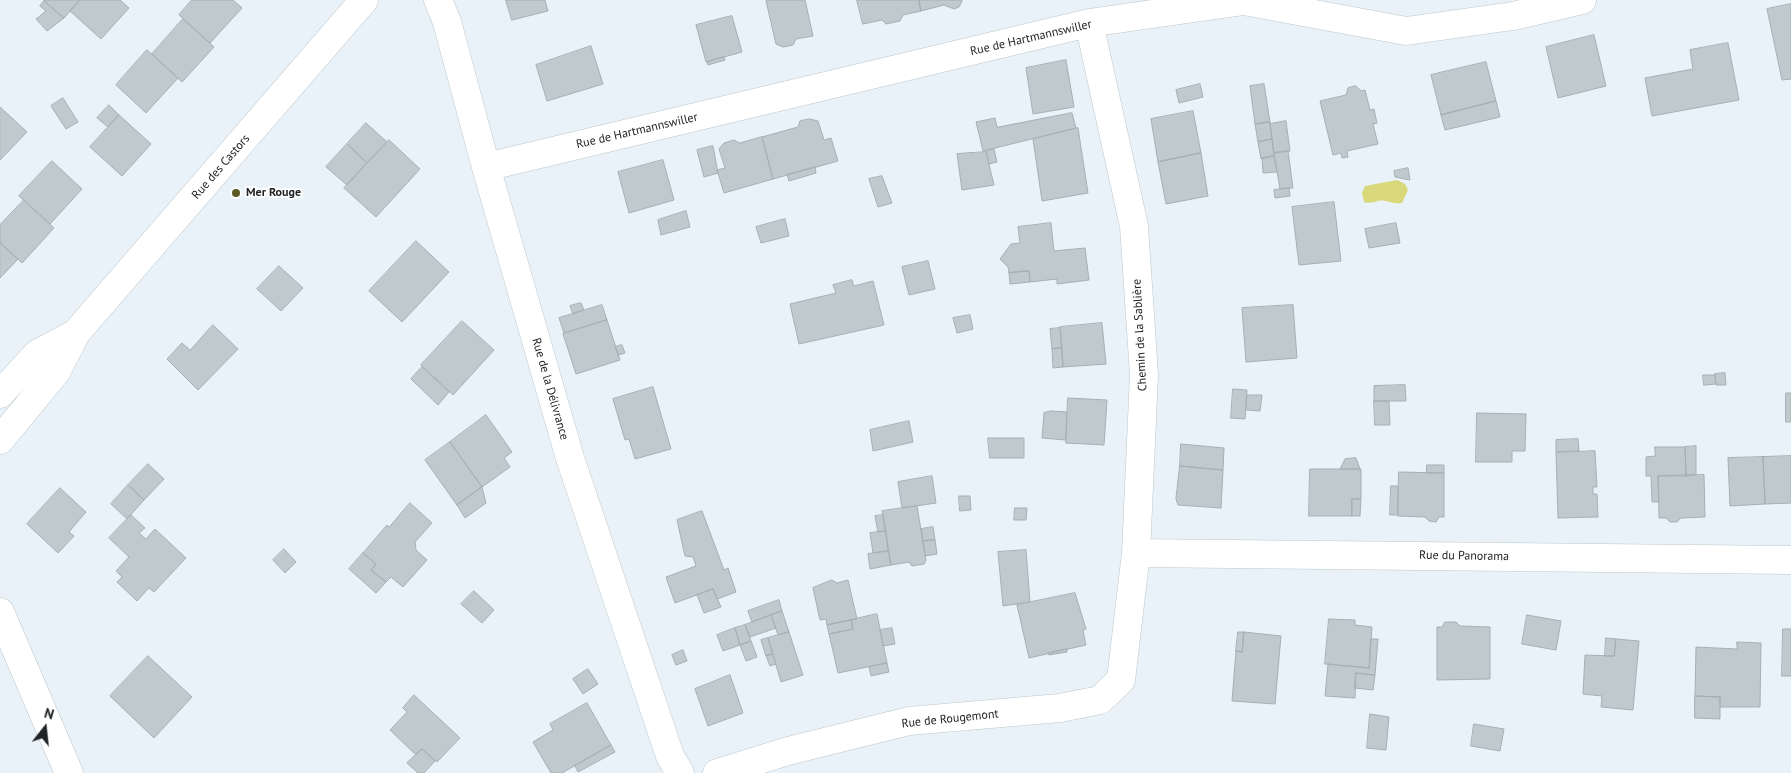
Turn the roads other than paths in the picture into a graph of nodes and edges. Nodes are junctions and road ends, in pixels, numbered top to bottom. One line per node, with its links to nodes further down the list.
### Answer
1 (364, 0): 7 (street, Rue des Castors)
2 (438, 0): 6 (street, Rue de la Délivrance)
3 (1582, 0): 4 (street, Rue de Hartmannswiller)
4 (1244, 1): 5 (street, Rue de Hartmannswiller)
5 (1090, 23): 6 (street, Rue de Hartmannswiller); 10 (street, Chemin de la Sablière)
6 (486, 167): 15 (street, Rue de la Délivrance)
7 (76, 333): 8 (street, Rue des Castors); 9 (street, Rue des Castors)
8 (0, 394)
9 (0, 440)
10 (1136, 553): 11 (street, Rue du Panorama); 13 (street, Chemin de la Sablière)
11 (1791, 560)
12 (0, 612): 14 (street)
13 (1121, 680): 16 (street, Rue de Rougemont)
14 (69, 773)
15 (680, 773)
16 (717, 773)

